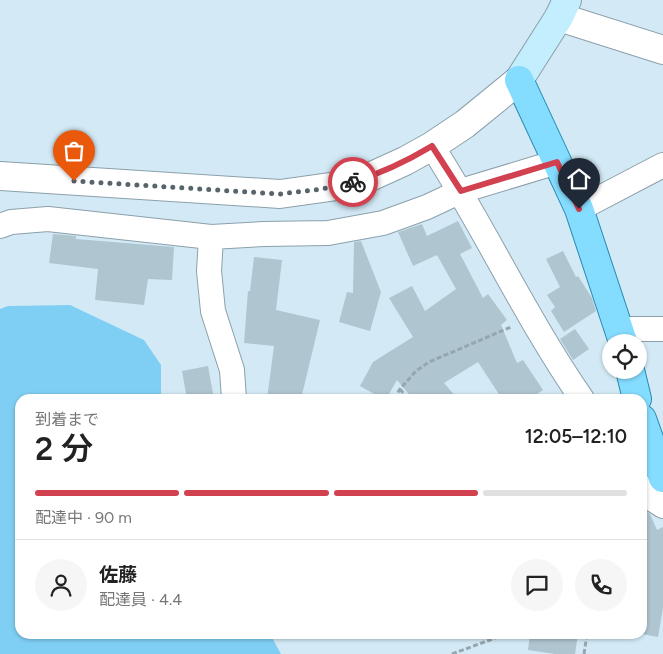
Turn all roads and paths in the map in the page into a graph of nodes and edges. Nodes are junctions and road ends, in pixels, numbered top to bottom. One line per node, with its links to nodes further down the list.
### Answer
1 (563, 8): 2 (street); 3 (main road)
2 (663, 50)
3 (519, 80): 4 (street); 5 (main road)
4 (432, 146): 7 (street); 8 (street)
5 (557, 162): 8 (street); 9 (main road)
6 (663, 165): 9 (street)
7 (0, 176)
8 (461, 191): 11 (street); 12 (street)
9 (579, 209): 14 (main road)
10 (0, 226): 11 (street)
11 (211, 237): 18 (street)
12 (532, 318): 17 (path); 21 (street)
13 (663, 329): 15 (street)
14 (620, 334)
15 (633, 334)
16 (632, 379): 22 (main road)
17 (400, 389): 19 (path); 20 (path)
18 (234, 394)
19 (397, 394)
20 (404, 394)
21 (579, 394)
22 (636, 394)
23 (647, 433): 24 (main road)
24 (663, 478)
25 (647, 493): 26 (street)
26 (663, 506)
27 (492, 639): 29 (path)
28 (586, 639): 30 (path)
29 (452, 654)
30 (584, 654)

